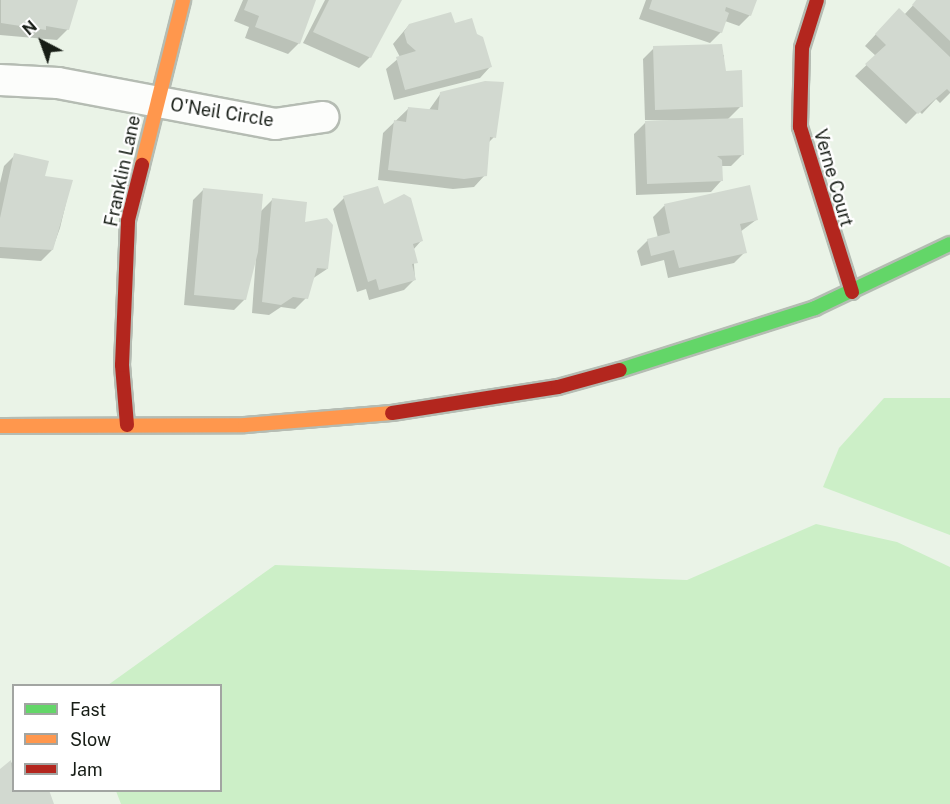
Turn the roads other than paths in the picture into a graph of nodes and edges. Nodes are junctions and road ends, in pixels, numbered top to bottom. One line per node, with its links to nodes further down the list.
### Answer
1 (183, 0): 4 (main road, Franklin Lane)
2 (817, 0): 7 (main road, Verne Court)
3 (0, 80): 4 (street, O'Neil Circle)
4 (156, 103): 5 (street, O'Neil Circle); 8 (main road, Franklin Lane)
5 (323, 117)
6 (950, 244): 7 (main road)
7 (852, 292): 8 (main road)
8 (127, 425): 9 (main road)
9 (0, 426)

